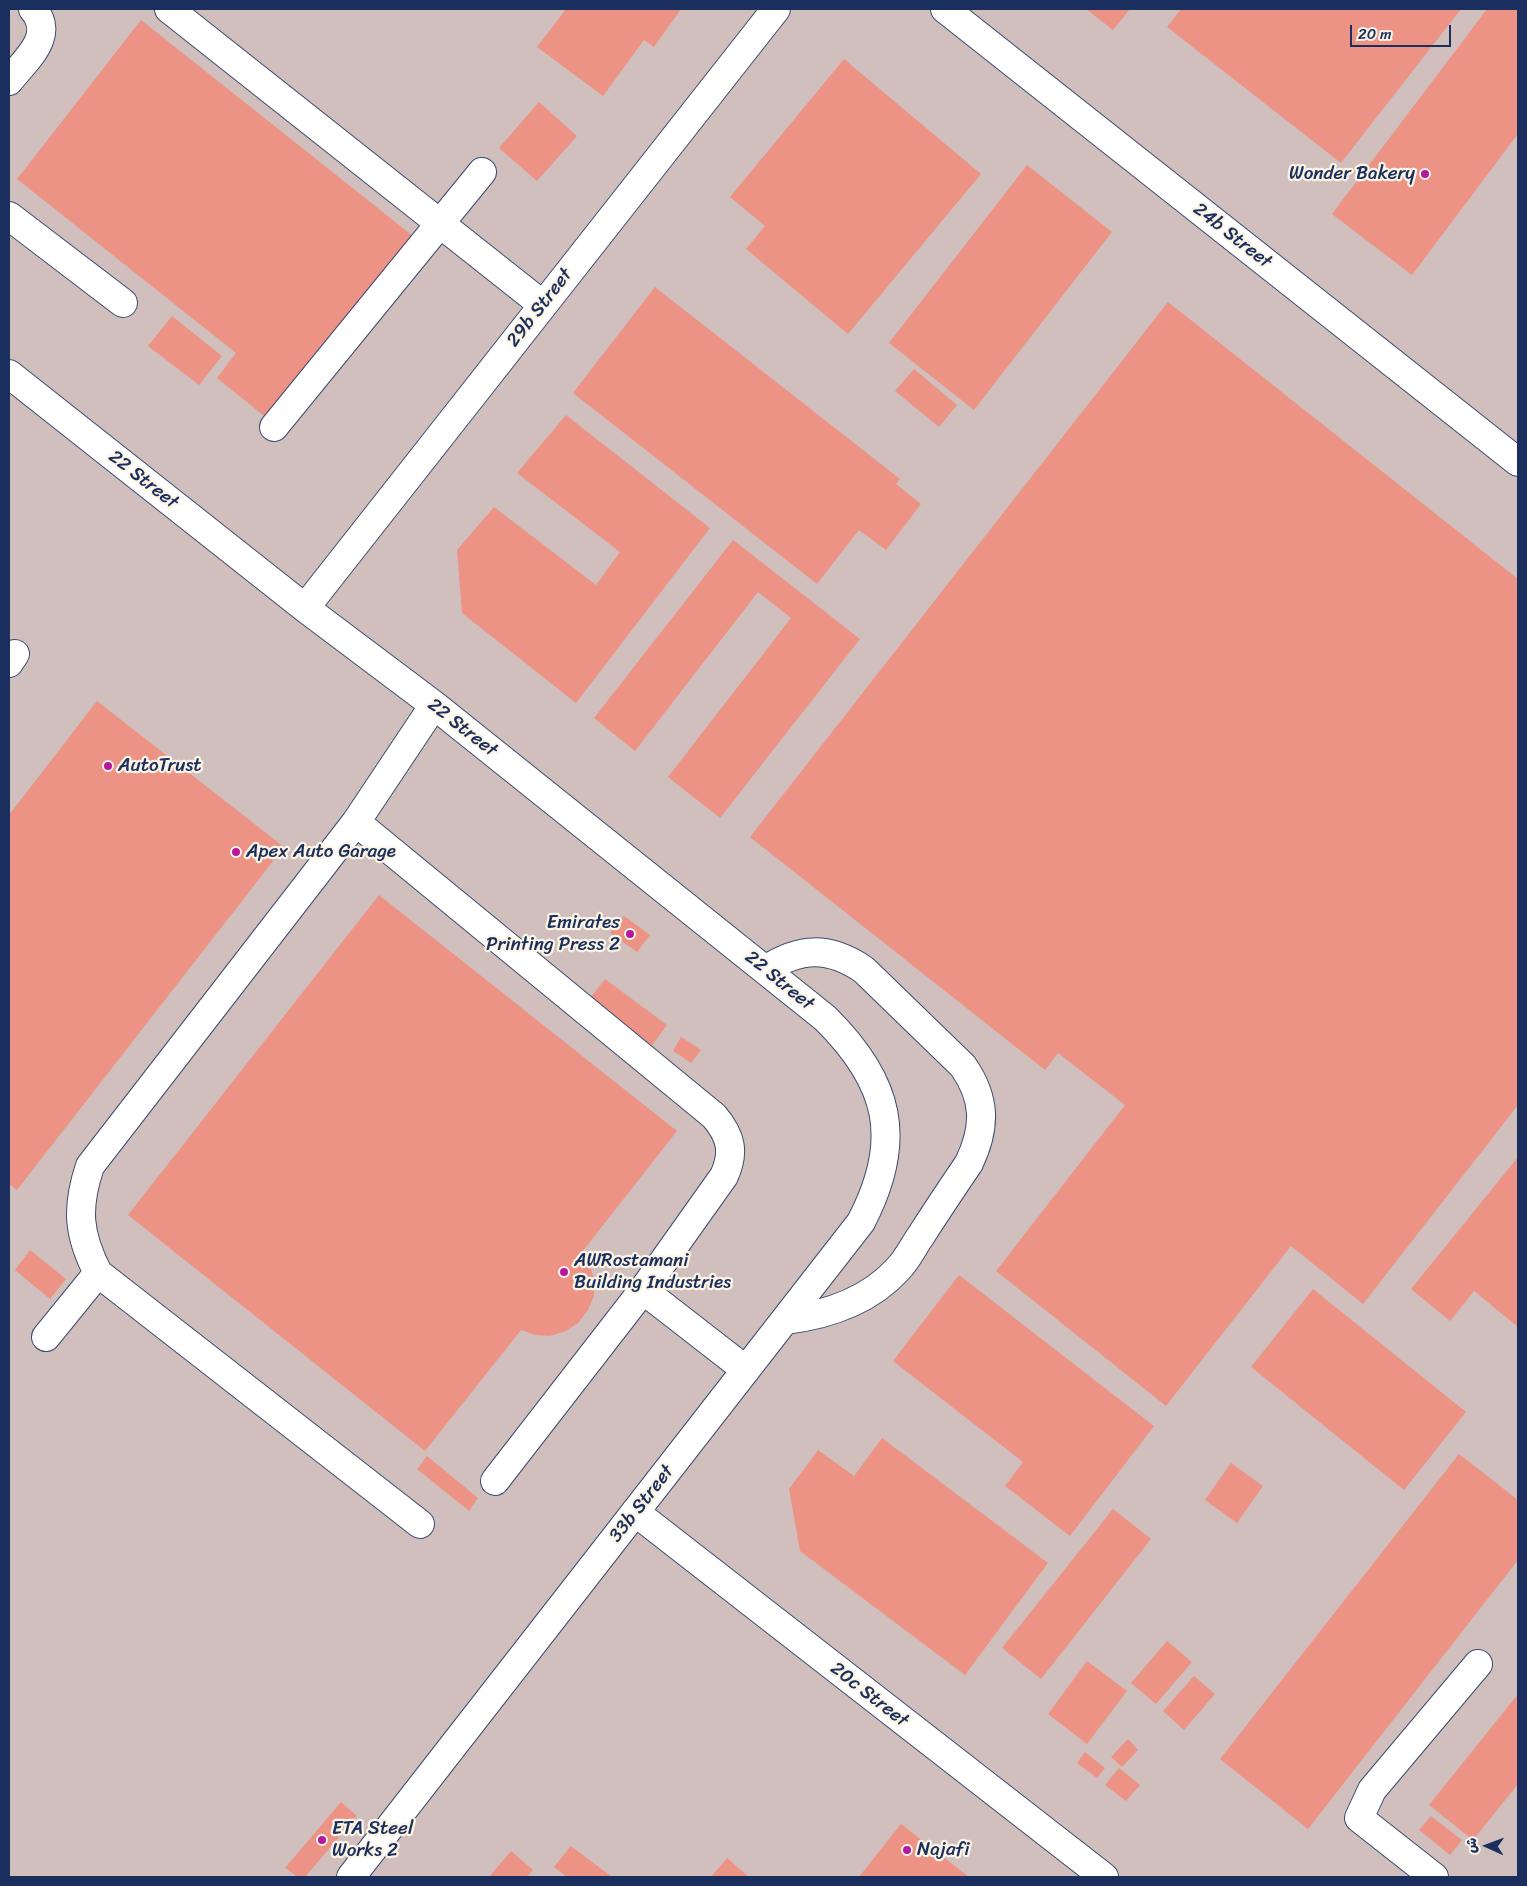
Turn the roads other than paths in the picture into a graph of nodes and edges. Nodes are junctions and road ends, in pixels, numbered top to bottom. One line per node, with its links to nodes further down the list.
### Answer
1 (33, 9): 5 (street)
2 (169, 9): 8 (street)
3 (776, 9): 10 (street, 29b Street)
4 (945, 9): 13 (street, 24b Street)
5 (9, 81)
6 (482, 172): 8 (street)
7 (9, 216): 9 (street)
8 (440, 224): 10 (street); 12 (street)
9 (122, 303)
10 (543, 305): 14 (street, 29b Street)
11 (9, 374): 14 (street, 22 Street)
12 (274, 427)
13 (1518, 462)
14 (305, 608): 15 (street, 22 Street)
15 (434, 705): 16 (street); 17 (street, 22 Street)
16 (356, 822): 19 (street); 20 (street)
17 (765, 970): 18 (street, 22 Street); 21 (street)
18 (884, 1111): 21 (street, 33b Street)
19 (98, 1273): 22 (street); 26 (street)
20 (642, 1290): 23 (street); 24 (street)
21 (785, 1320): 23 (street, 33b Street)
22 (46, 1337)
23 (746, 1370): 25 (street, 33b Street)
24 (495, 1481)
25 (635, 1512): 28 (street, 33b Street); 29 (street, 20c Street)
26 (420, 1524)
27 (1478, 1664): 30 (street)
28 (351, 1877)
29 (1104, 1877)
30 (1434, 1877)

